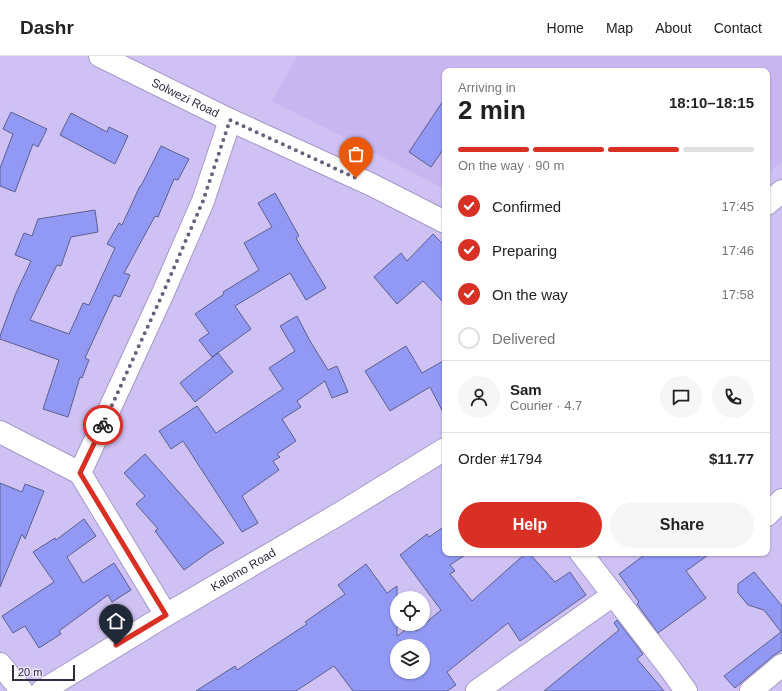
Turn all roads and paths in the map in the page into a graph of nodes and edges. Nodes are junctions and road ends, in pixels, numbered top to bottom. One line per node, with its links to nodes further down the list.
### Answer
1 (100, 56): 2 (street, Solwezi Road)
2 (230, 120): 5 (street, Solwezi Road); 8 (street)
3 (782, 191): 4 (street)
4 (770, 201)
5 (442, 220)
6 (0, 432): 8 (street)
7 (442, 451): 13 (street, Kalomo Road)
8 (80, 473): 13 (street)
9 (782, 500): 10 (street)
10 (770, 512)
11 (583, 556): 12 (street)
12 (613, 595): 18 (street); 19 (street)
13 (166, 615): 17 (street, Kalomo Road)
14 (0, 664): 16 (street)
15 (782, 665): 20 (street)
16 (22, 691)
17 (42, 691)
18 (477, 691)
19 (686, 691)
20 (750, 691)

